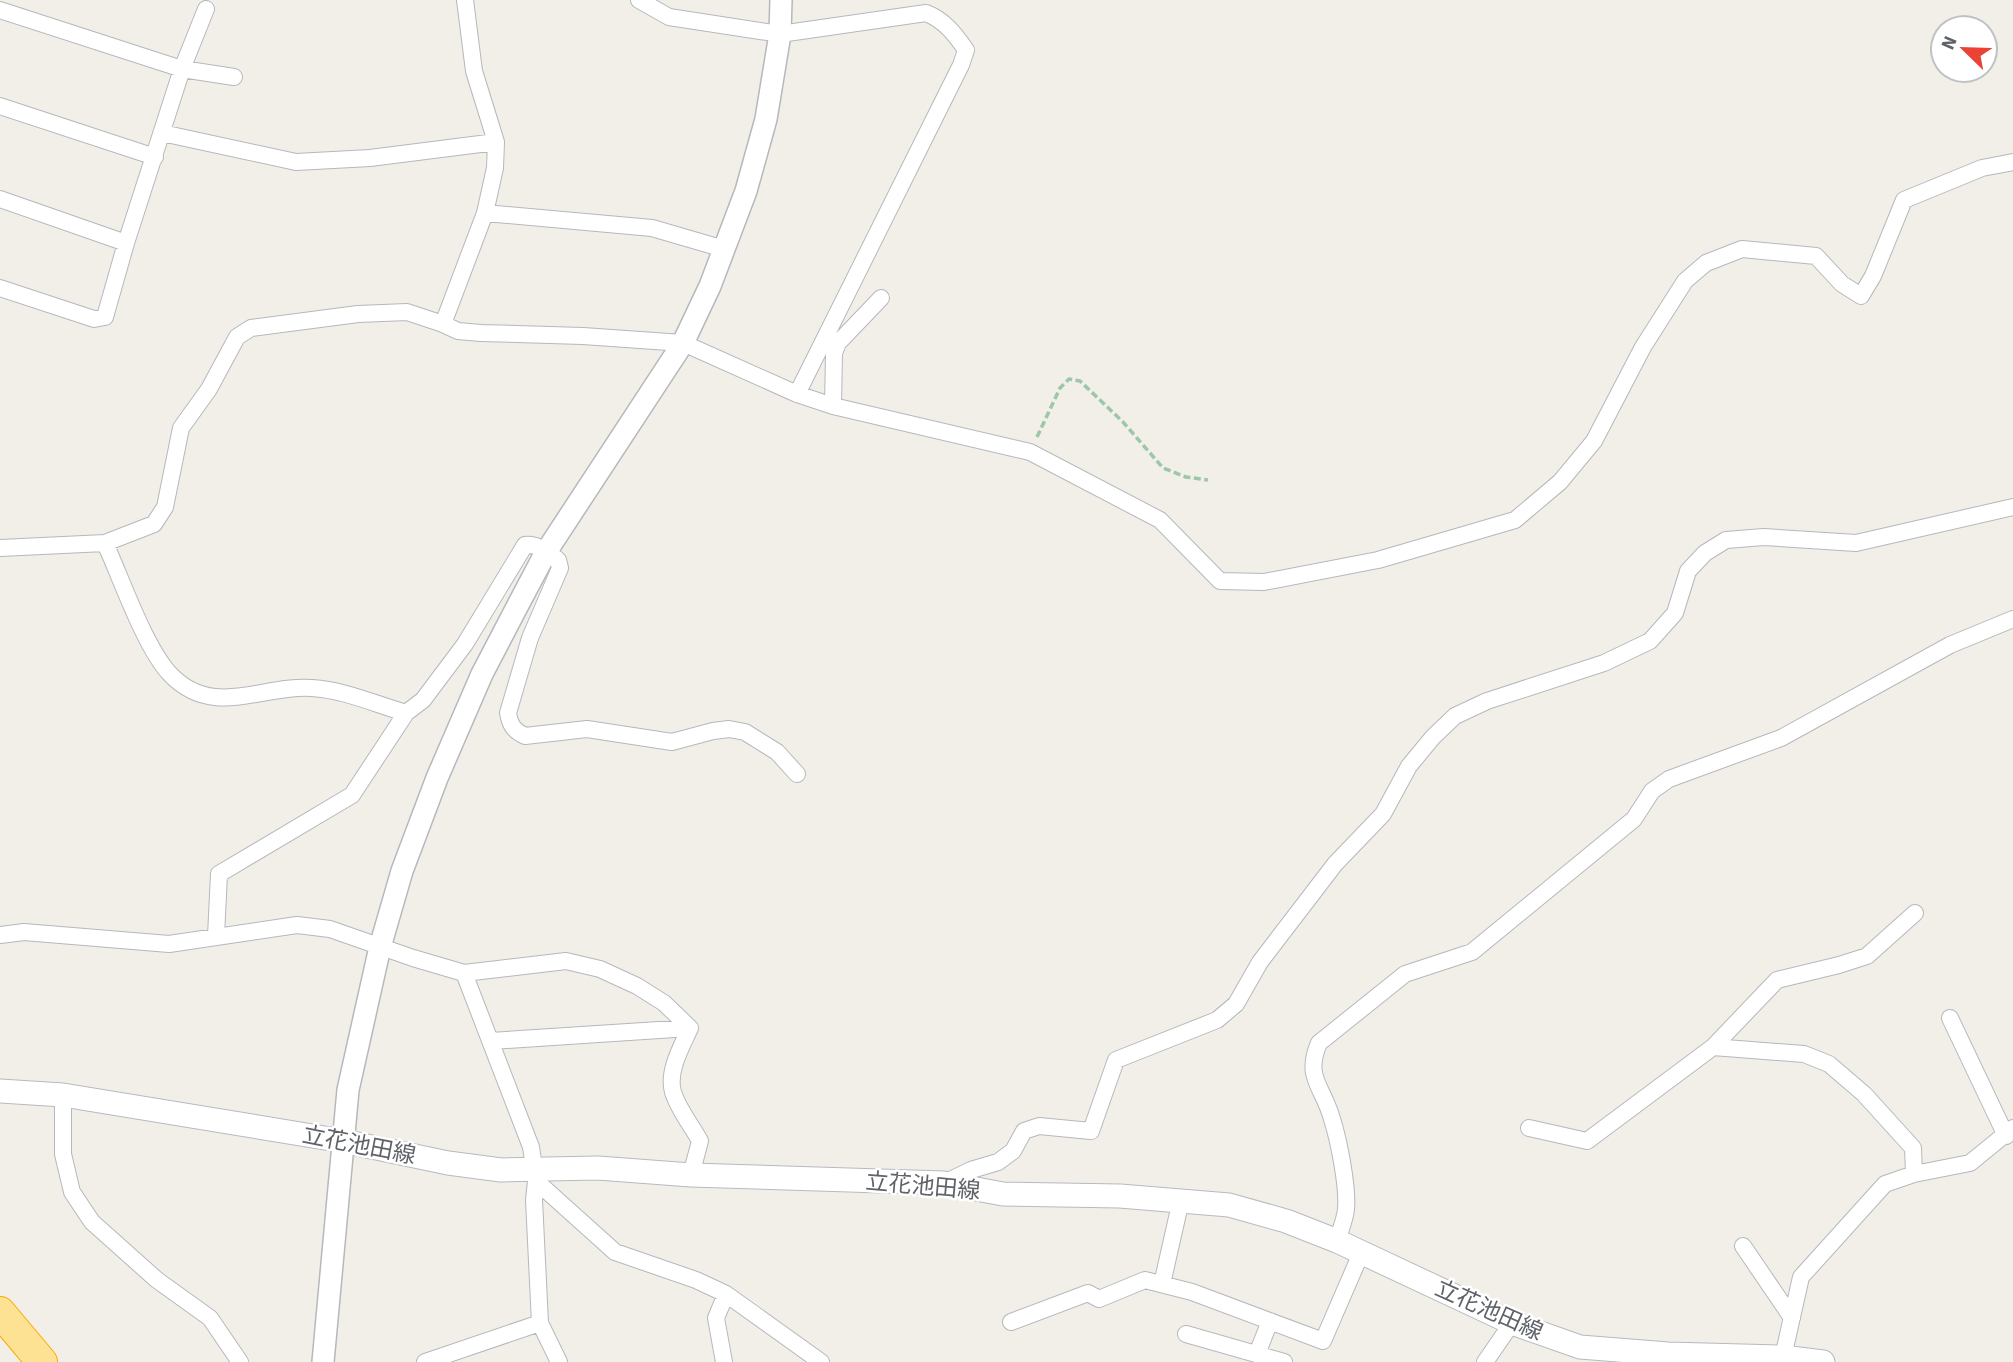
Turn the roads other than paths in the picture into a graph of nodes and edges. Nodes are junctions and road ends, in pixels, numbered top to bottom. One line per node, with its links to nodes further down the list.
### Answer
1 (465, 0): 11 (street)
2 (639, 0): 6 (street)
3 (781, 0): 6 (street)
4 (206, 9): 7 (street)
5 (0, 10): 7 (street)
6 (780, 34): 17 (street); 22 (street)
7 (182, 69): 8 (street); 10 (street)
8 (234, 77)
9 (0, 106): 12 (street)
10 (162, 133): 11 (street); 12 (street)
11 (496, 142): 15 (street)
12 (155, 157): 16 (street)
13 (2013, 162): 23 (street)
14 (0, 199): 16 (street)
15 (485, 213): 17 (street); 20 (street)
16 (126, 243): 18 (street)
17 (724, 249): 21 (street)
18 (0, 288)
19 (881, 298): 23 (street)
20 (443, 324): 21 (street); 25 (street)
21 (683, 343): 22 (street); 27 (street)
22 (797, 394): 23 (street)
23 (833, 406)
24 (2013, 507): 48 (street)
25 (105, 542): 26 (street); 29 (street)
26 (0, 548)
27 (546, 552): 29 (street); 30 (street); 34 (street)
28 (2013, 619): 50 (street)
29 (406, 713): 33 (street)
30 (797, 774)
31 (1915, 913): 39 (street)
32 (0, 935): 33 (street)
33 (216, 936): 34 (street)
34 (380, 947): 35 (street); 44 (street)
35 (464, 973): 37 (street); 38 (street)
36 (1950, 1018): 43 (street)
37 (690, 1028): 38 (street); 46 (street)
38 (491, 1041): 47 (street)
39 (1713, 1046): 42 (street); 45 (street)
40 (0, 1090): 41 (main road, 立花池田線)
41 (62, 1095): 44 (main road, 立花池田線); 66 (street)
42 (1530, 1128)
43 (2009, 1132): 45 (street)
44 (343, 1141): 47 (main road, 立花池田線); 67 (street)
45 (1914, 1174): 56 (street)
46 (691, 1175): 47 (main road, 立花池田線); 48 (main road, 立花池田線)
47 (536, 1176): 54 (street); 59 (street)
48 (944, 1183): 49 (main road, 立花池田線)
49 (1181, 1200): 50 (main road, 立花池田線); 53 (street)
50 (1337, 1241): 52 (main road, 立花池田線)
51 (1743, 1246): 56 (street)
52 (1362, 1251): 57 (street); 60 (main road, 立花池田線)
53 (1162, 1284): 57 (street); 58 (street)
54 (726, 1294): 70 (street); 71 (street)
55 (0, 1312): 65 (highway)
56 (1792, 1318): 63 (street)
57 (1270, 1321): 62 (street)
58 (1011, 1322)
59 (540, 1323): 68 (street); 69 (street)
60 (1512, 1323): 64 (main road, 立花池田線); 73 (street)
61 (1186, 1334): 62 (street)
62 (1257, 1354): 72 (street)
63 (1783, 1357): 64 (main road, 立花池田線); 74 (main road, 立花池田線)
64 (1667, 1358)
65 (42, 1362)
66 (240, 1362)
67 (323, 1362)
68 (425, 1362)
69 (559, 1362)
70 (724, 1362)
71 (821, 1362)
72 (1284, 1362)
73 (1485, 1362)
74 (1823, 1362)

